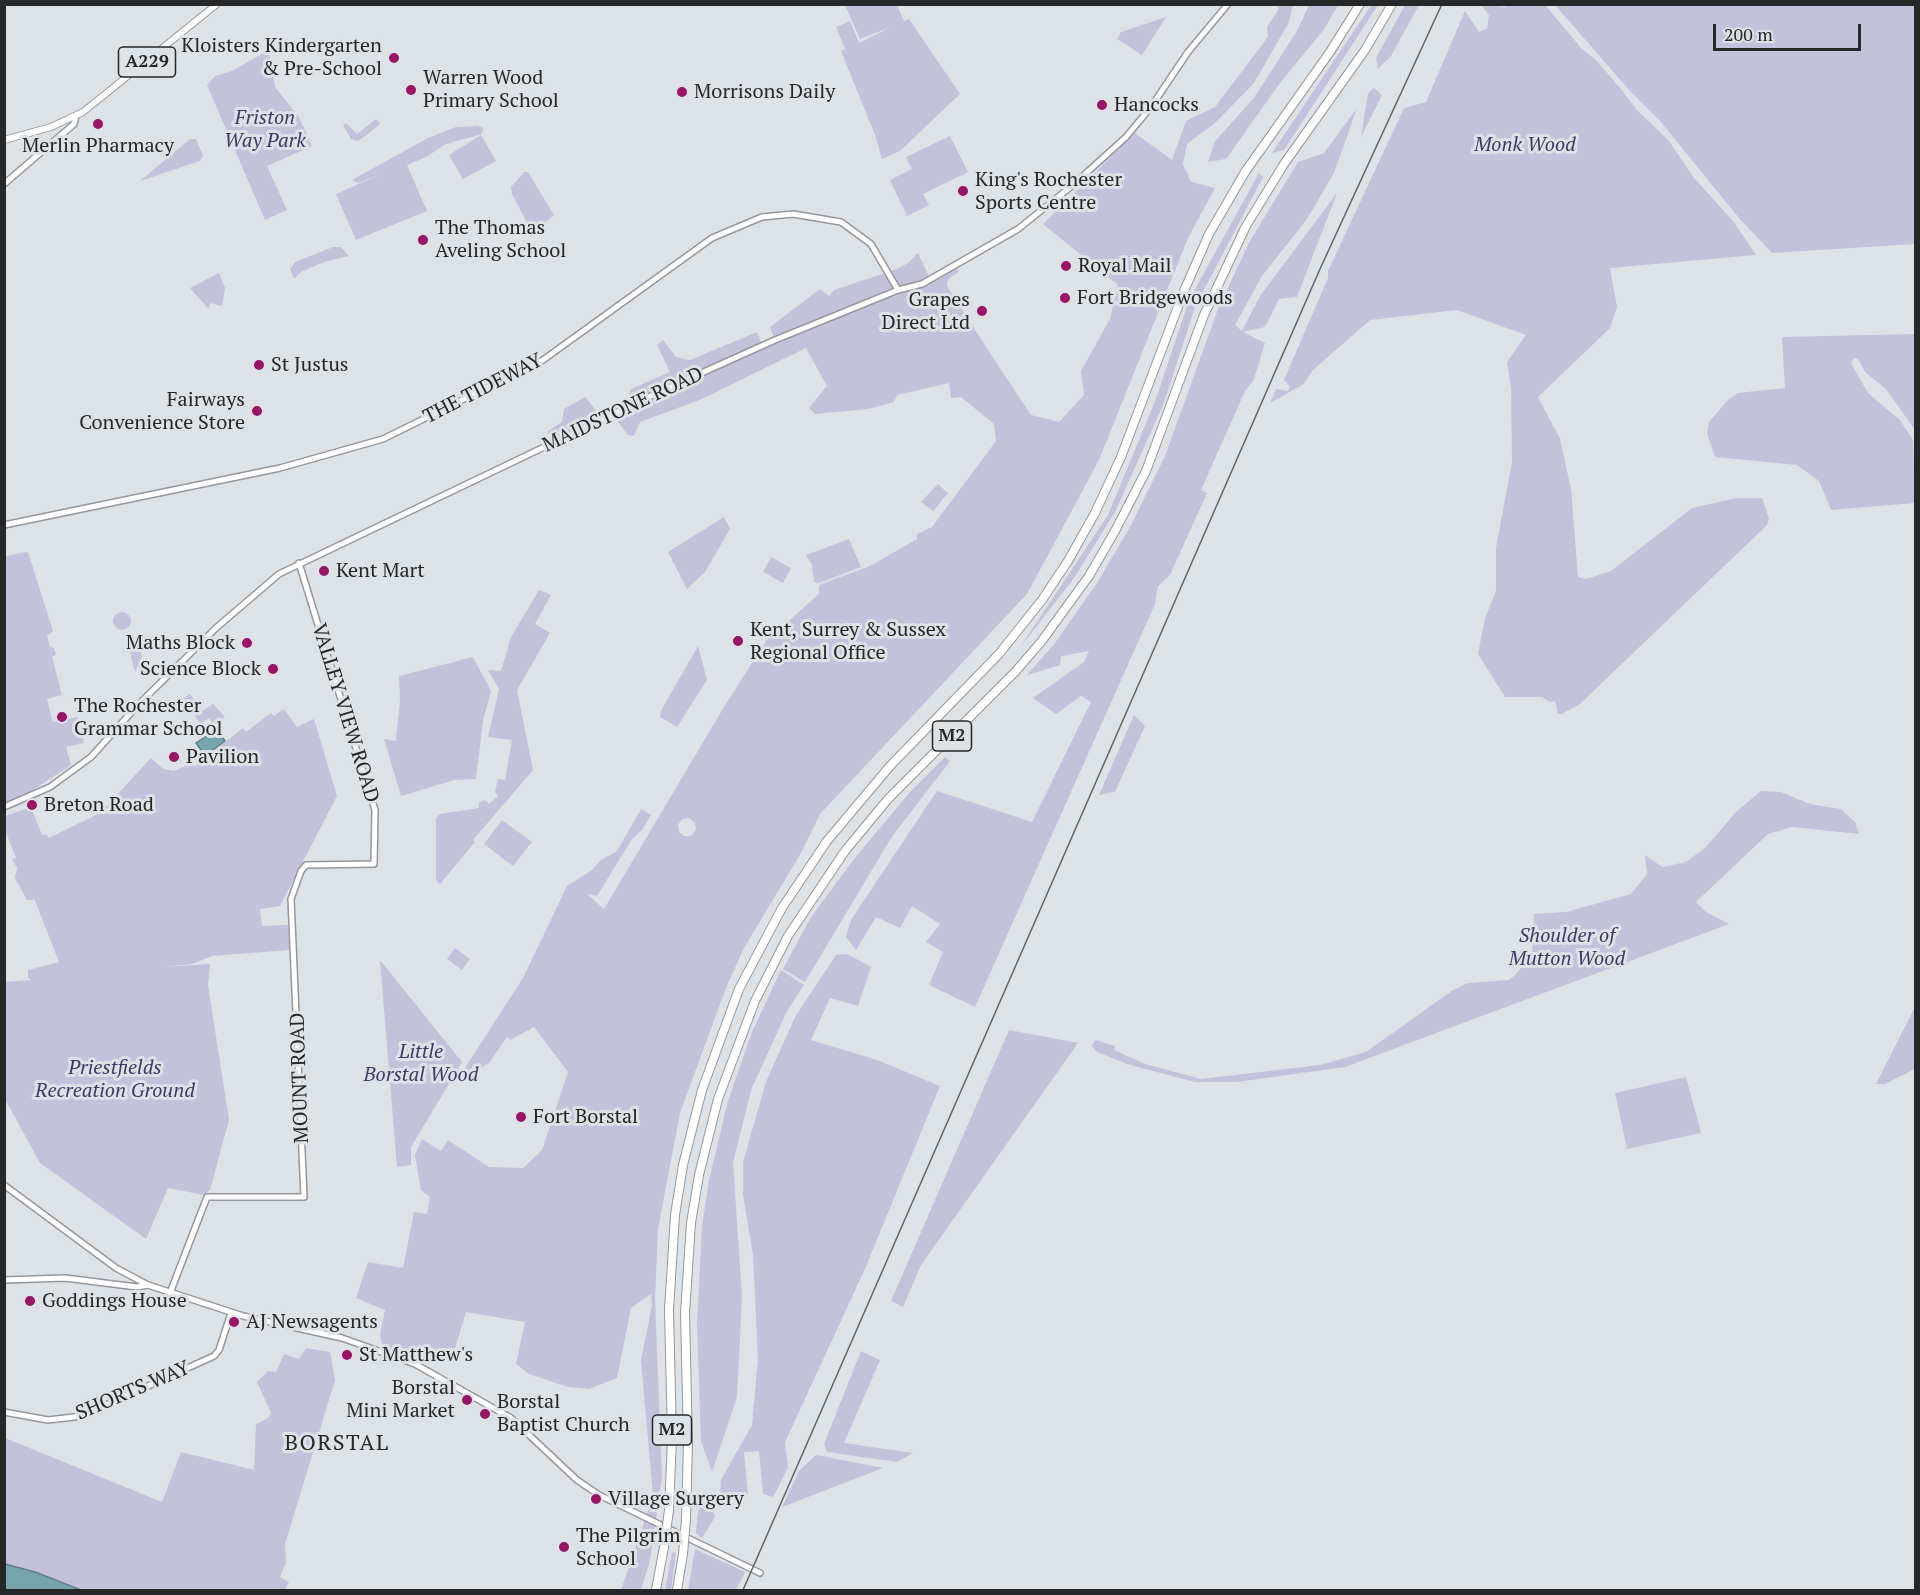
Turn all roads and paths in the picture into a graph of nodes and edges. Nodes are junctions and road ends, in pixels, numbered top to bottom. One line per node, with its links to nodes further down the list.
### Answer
1 (217, 4): 5 (main road, A229)
2 (1227, 4): 8 (street, MAIDSTONE ROAD)
3 (1360, 4): 20 (highway, M2, bridge)
4 (1392, 4): 21 (highway, M2, bridge)
5 (76, 116): 6 (main road, A229); 7 (street)
6 (4, 140)
7 (4, 184)
8 (898, 290): 9 (street, THE TIDEWAY); 10 (street, MAIDSTONE ROAD)
9 (4, 525)
10 (299, 563): 11 (street, MAIDSTONE ROAD); 12 (street, VALLEY VIEW ROAD)
11 (4, 807)
12 (295, 958): 16 (street, MOUNT ROAD)
13 (4, 1185): 15 (street)
14 (4, 1280): 15 (street)
15 (148, 1285): 16 (street)
16 (170, 1293): 17 (street)
17 (231, 1312): 18 (street, SHORTS WAY); 19 (street)
18 (4, 1412)
19 (760, 1573)
20 (656, 1590)
21 (677, 1590)

